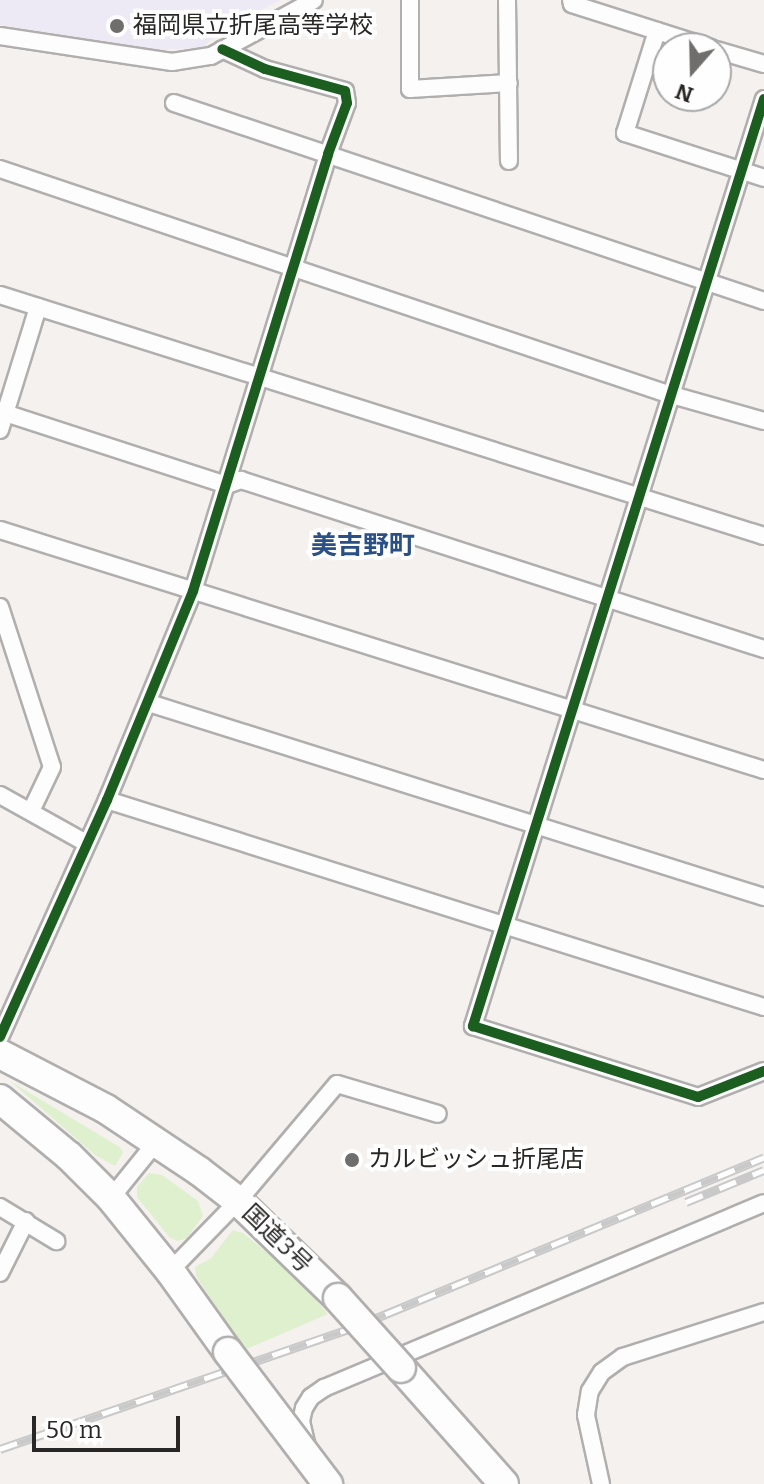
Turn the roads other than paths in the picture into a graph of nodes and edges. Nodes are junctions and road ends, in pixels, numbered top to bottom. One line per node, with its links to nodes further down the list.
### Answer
1 (314, 0): 8 (street)
2 (410, 0): 11 (street)
3 (507, 0): 11 (street)
4 (571, 0): 5 (street)
5 (657, 31): 6 (street); 17 (street)
6 (660, 32)
7 (0, 36): 8 (street)
8 (222, 49): 14 (street)
9 (732, 54): 10 (street)
10 (764, 64)
11 (509, 83): 15 (street)
12 (764, 99): 17 (street)
13 (174, 103): 14 (street)
14 (328, 154): 19 (street); 20 (street)
15 (509, 161)
16 (0, 169): 19 (street)
17 (742, 171): 18 (street); 20 (street)
18 (764, 178)
19 (292, 268): 24 (street); 25 (street)
20 (709, 284): 22 (street); 25 (street)
21 (0, 295): 23 (street)
22 (764, 301)
23 (38, 307): 24 (street); 26 (street)
24 (259, 376): 29 (street); 30 (street)
25 (675, 393): 27 (street); 30 (street)
26 (5, 413): 28 (street); 29 (street)
27 (764, 421)
28 (0, 430)
29 (227, 485): 33 (street); 34 (street)
30 (641, 497): 32 (street); 34 (street)
31 (0, 530): 33 (street)
32 (764, 536)
33 (193, 591): 37 (street); 38 (street)
34 (609, 601): 36 (street); 38 (street)
35 (0, 607): 42 (street)
36 (764, 649)
37 (149, 703): 41 (street); 43 (street)
38 (574, 709): 39 (street); 43 (street)
39 (764, 770)
40 (0, 795): 42 (street)
41 (107, 800): 44 (street); 46 (street)
42 (31, 811): 44 (street)
43 (538, 824): 45 (street); 46 (street)
44 (86, 843): 48 (street)
45 (764, 897)
46 (505, 925): 47 (street); 50 (street)
47 (764, 1007)
48 (0, 1037)
49 (0, 1054): 53 (highway, 国道3号)
50 (764, 1071)
51 (0, 1099): 54 (highway)
52 (438, 1114): 55 (street)
53 (157, 1141): 54 (street); 55 (highway, 国道3号)
54 (111, 1198): 60 (highway)
55 (238, 1201): 60 (street); 65 (highway, 国道3号, bridge)
56 (764, 1203): 63 (street)
57 (0, 1207): 58 (street)
58 (26, 1221): 59 (street); 61 (street)
59 (56, 1241)
60 (170, 1271): 64 (highway, bridge)
61 (0, 1273)
62 (764, 1312): 66 (street)
63 (320, 1484)
64 (328, 1484)
65 (504, 1484)
66 (601, 1484)

